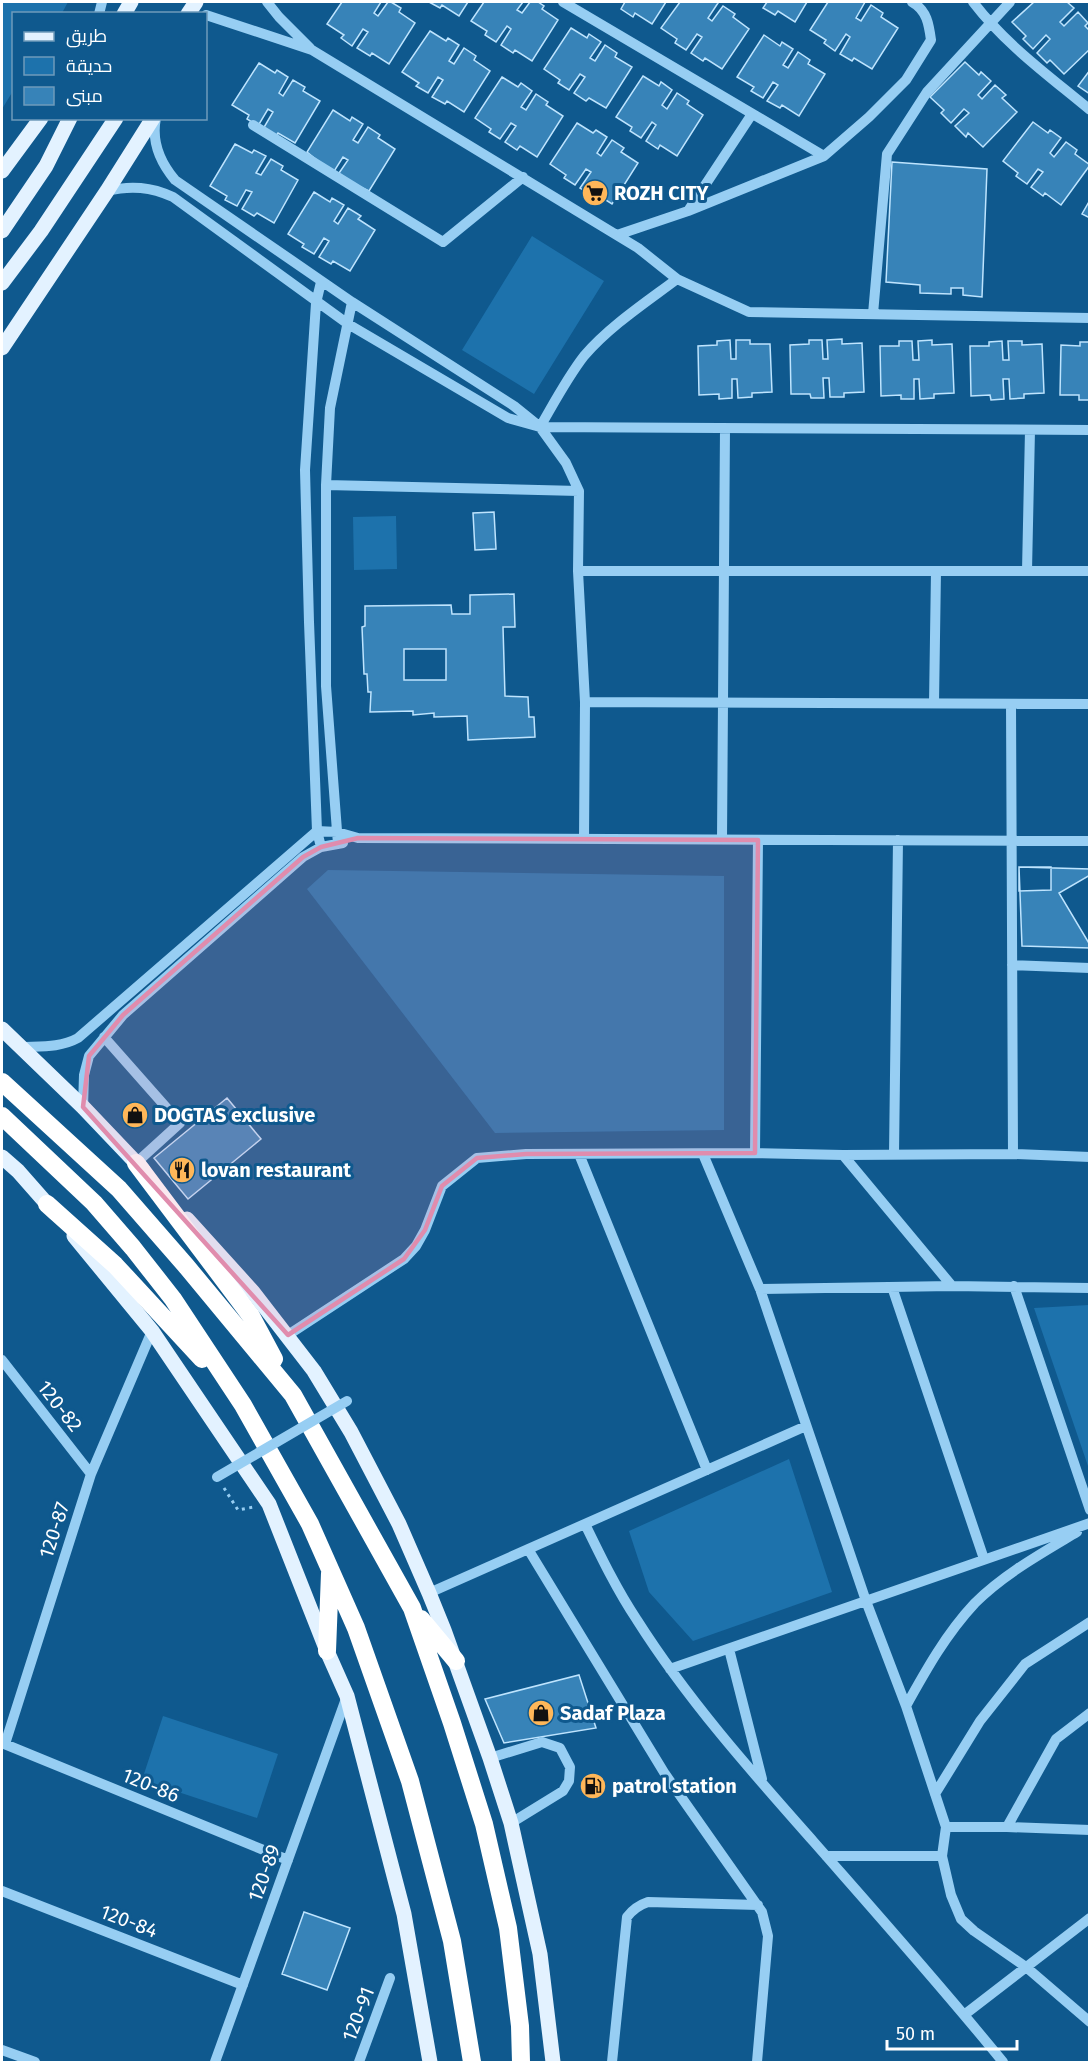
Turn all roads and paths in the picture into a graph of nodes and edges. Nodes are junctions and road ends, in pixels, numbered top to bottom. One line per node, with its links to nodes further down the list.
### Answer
1 (267, 2): 9 (street)
2 (563, 2): 11 (street)
3 (912, 2): 18 (street)
4 (973, 2): 8 (street)
5 (1010, 2): 6 (street)
6 (1000, 7): 8 (street)
7 (207, 13): 9 (street)
8 (990, 24): 10 (street); 30 (street)
9 (312, 50): 20 (street)
10 (1089, 110)
11 (752, 114): 18 (street); 22 (street)
12 (40, 120): 19 (main road)
13 (69, 120): 23 (main road)
14 (115, 120): 27 (main road)
15 (153, 120): 21 (main road)
16 (154, 120): 26 (street)
17 (253, 126): 20 (street)
18 (824, 156): 22 (street)
19 (2, 171)
20 (524, 177): 24 (street)
21 (107, 191): 29 (street); 33 (main road)
22 (688, 211): 24 (street)
23 (2, 231)
24 (617, 235): 25 (street)
25 (677, 279): 30 (street); 34 (street)
26 (321, 282): 28 (street); 29 (street)
27 (2, 283)
28 (352, 302): 32 (street); 34 (street)
29 (316, 303): 32 (street); 50 (street)
30 (873, 314): 31 (street)
31 (1089, 318)
32 (348, 324): 34 (street); 38 (street)
33 (2, 348)
34 (540, 427): 35 (street); 39 (street)
35 (725, 428): 36 (street); 41 (street)
36 (1030, 430): 37 (street); 43 (street)
37 (1089, 430)
38 (326, 485): 39 (street); 51 (street)
39 (579, 491): 40 (street)
40 (578, 571): 41 (street); 45 (street)
41 (724, 571): 42 (street); 46 (street)
42 (936, 571): 43 (street); 47 (street)
43 (1027, 571): 44 (street)
44 (1089, 571)
45 (585, 702): 46 (street); 53 (street)
46 (723, 703): 47 (street); 54 (street)
47 (934, 703): 48 (street)
48 (1011, 704): 49 (street); 57 (street)
49 (1089, 704)
50 (317, 831): 51 (street); 60 (street); 65 (street)
51 (337, 832): 52 (street); 59 (street)
52 (358, 838): 53 (street); 59 (street)
53 (584, 839): 54 (street)
54 (722, 839): 55 (street)
55 (758, 840): 56 (street); 69 (street)
56 (898, 840): 57 (street); 72 (street)
57 (1012, 841): 58 (street); 61 (street)
58 (1089, 841)
59 (338, 844): 60 (street)
60 (321, 847): 64 (street)
61 (1012, 965): 62 (street); 73 (street)
62 (1089, 968)
63 (2, 1029): 65 (main road)
64 (105, 1037): 67 (street); 77 (street)
65 (20, 1047): 67 (main road)
66 (2, 1082): 87 (highway)
67 (83, 1107): 77 (main road)
68 (2, 1116): 89 (highway)
69 (756, 1153): 71 (street); 74 (street)
70 (579, 1154): 71 (street); 85 (street); 91 (street)
71 (703, 1154): 83 (street)
72 (894, 1154): 73 (street); 74 (street)
73 (1013, 1154): 76 (street)
74 (843, 1155): 79 (street)
75 (2, 1157): 78 (main road)
76 (1089, 1157)
77 (136, 1163): 85 (main road); 87 (highway)
78 (47, 1204): 84 (main road); 89 (highway)
79 (951, 1286): 80 (street); 81 (street)
80 (1014, 1286): 82 (street); 95 (street)
81 (892, 1287): 83 (street); 99 (street)
82 (1089, 1288)
83 (760, 1289): 90 (street)
84 (152, 1332): 92 (street, 120-87); 106 (main road)
85 (288, 1335): 101 (main road)
86 (2, 1360): 92 (street, 120-82)
87 (293, 1395): 103 (highway)
88 (347, 1401): 93 (street, bridge)
89 (243, 1405): 100 (highway)
90 (806, 1426): 91 (street); 102 (street)
91 (708, 1470): 96 (street)
92 (91, 1474): 112 (street, 120-87)
93 (217, 1477): 94 (path)
94 (238, 1510)
95 (1089, 1510)
96 (585, 1524): 98 (street); 108 (street)
97 (1089, 1524): 99 (street); 110 (street)
98 (528, 1549): 101 (street); 124 (street)
99 (984, 1559): 102 (street)
100 (330, 1569): 106 (highway); 136 (highway)
101 (429, 1593): 107 (main road)
102 (866, 1601): 105 (street); 110 (street)
103 (412, 1608): 107 (highway); 137 (highway)
104 (1089, 1622): 115 (street)
105 (729, 1649): 108 (street); 114 (street)
106 (327, 1651): 109 (main road)
107 (456, 1661): 113 (main road)
108 (670, 1669): 114 (street)
109 (347, 1696): 122 (street, 120-89); 135 (main road)
110 (906, 1706): 115 (street)
111 (1089, 1713): 118 (street)
112 (3, 1743): 122 (street, 120-86)
113 (490, 1758): 116 (main road); 116 (street)
114 (763, 1784): 120 (street)
115 (935, 1794): 117 (street)
116 (511, 1823): 138 (main road)
117 (946, 1827): 118 (street); 121 (street)
118 (1007, 1827): 119 (street)
119 (1089, 1830)
120 (826, 1856): 121 (street); 129 (street)
121 (942, 1856): 126 (street)
122 (288, 1860): 128 (street, 120-89)
123 (2, 1892): 128 (street, 120-84)
124 (758, 1905): 139 (street); 140 (street)
125 (1089, 1918): 126 (street)
126 (1026, 1967): 129 (street); 130 (street)
127 (390, 1978): 134 (street, 120-91)
128 (243, 1985): 133 (street, 120-89)
129 (964, 2015): 141 (street)
130 (1089, 2022)
131 (2, 2050): 132 (street)
132 (35, 2062)
133 (215, 2062)
134 (359, 2062)
135 (430, 2062)
136 (472, 2062)
137 (521, 2062)
138 (553, 2062)
139 (612, 2062)
140 (757, 2062)
141 (1003, 2062)

